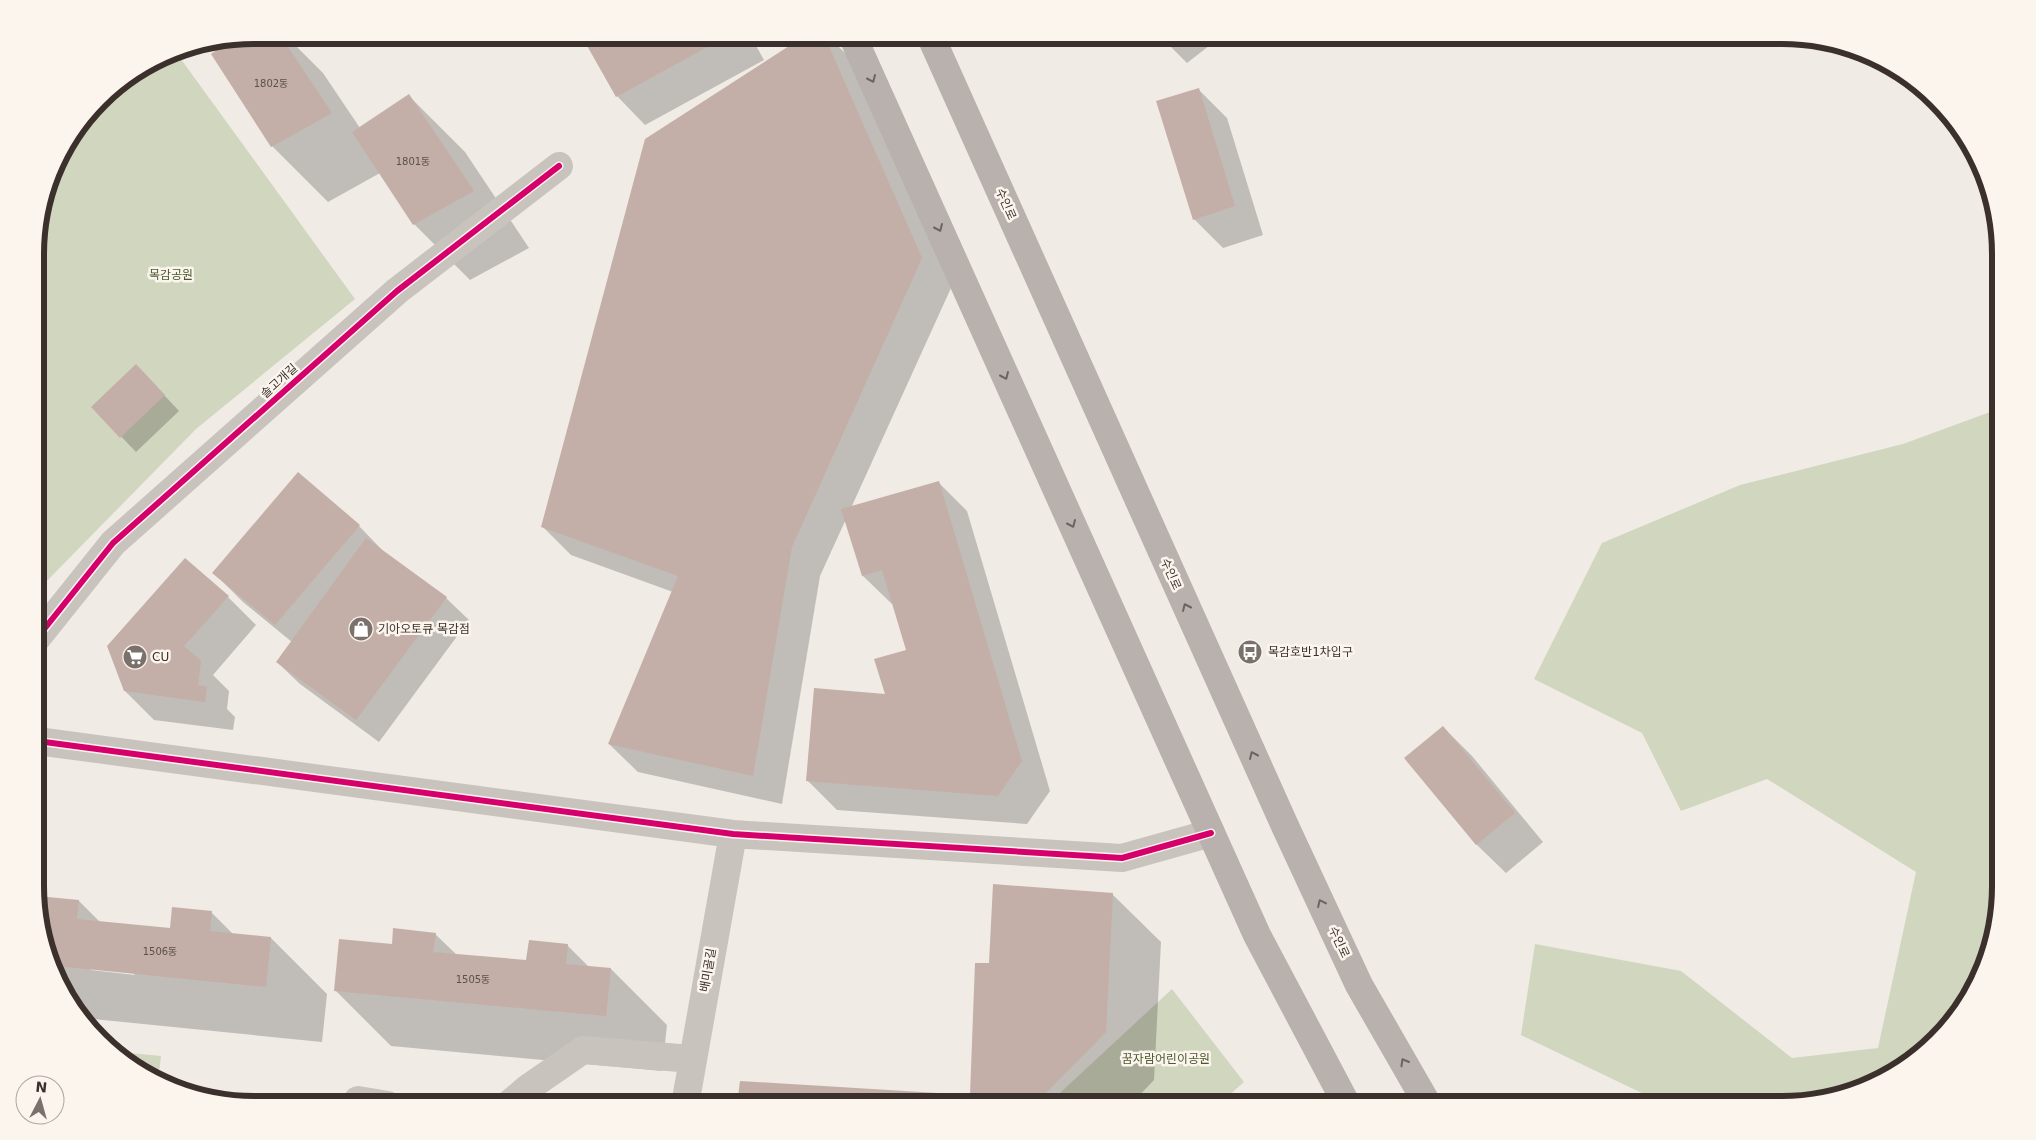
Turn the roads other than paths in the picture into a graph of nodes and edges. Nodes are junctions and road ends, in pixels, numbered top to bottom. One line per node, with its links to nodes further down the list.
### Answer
1 (856, 44): 7 (main road, one-way to 7)
2 (934, 44): 12 (main road, 수인로, one-way to 2)
3 (559, 166): 4 (street, 솔고개길)
4 (44, 629)
5 (44, 742): 6 (street)
6 (733, 834): 7 (street); 8 (street, 배미골길)
7 (1211, 834): 11 (main road)
8 (692, 1059): 9 (street); 10 (street, 배미골길)
9 (525, 1096)
10 (686, 1096)
11 (1342, 1096)
12 (1423, 1096)

